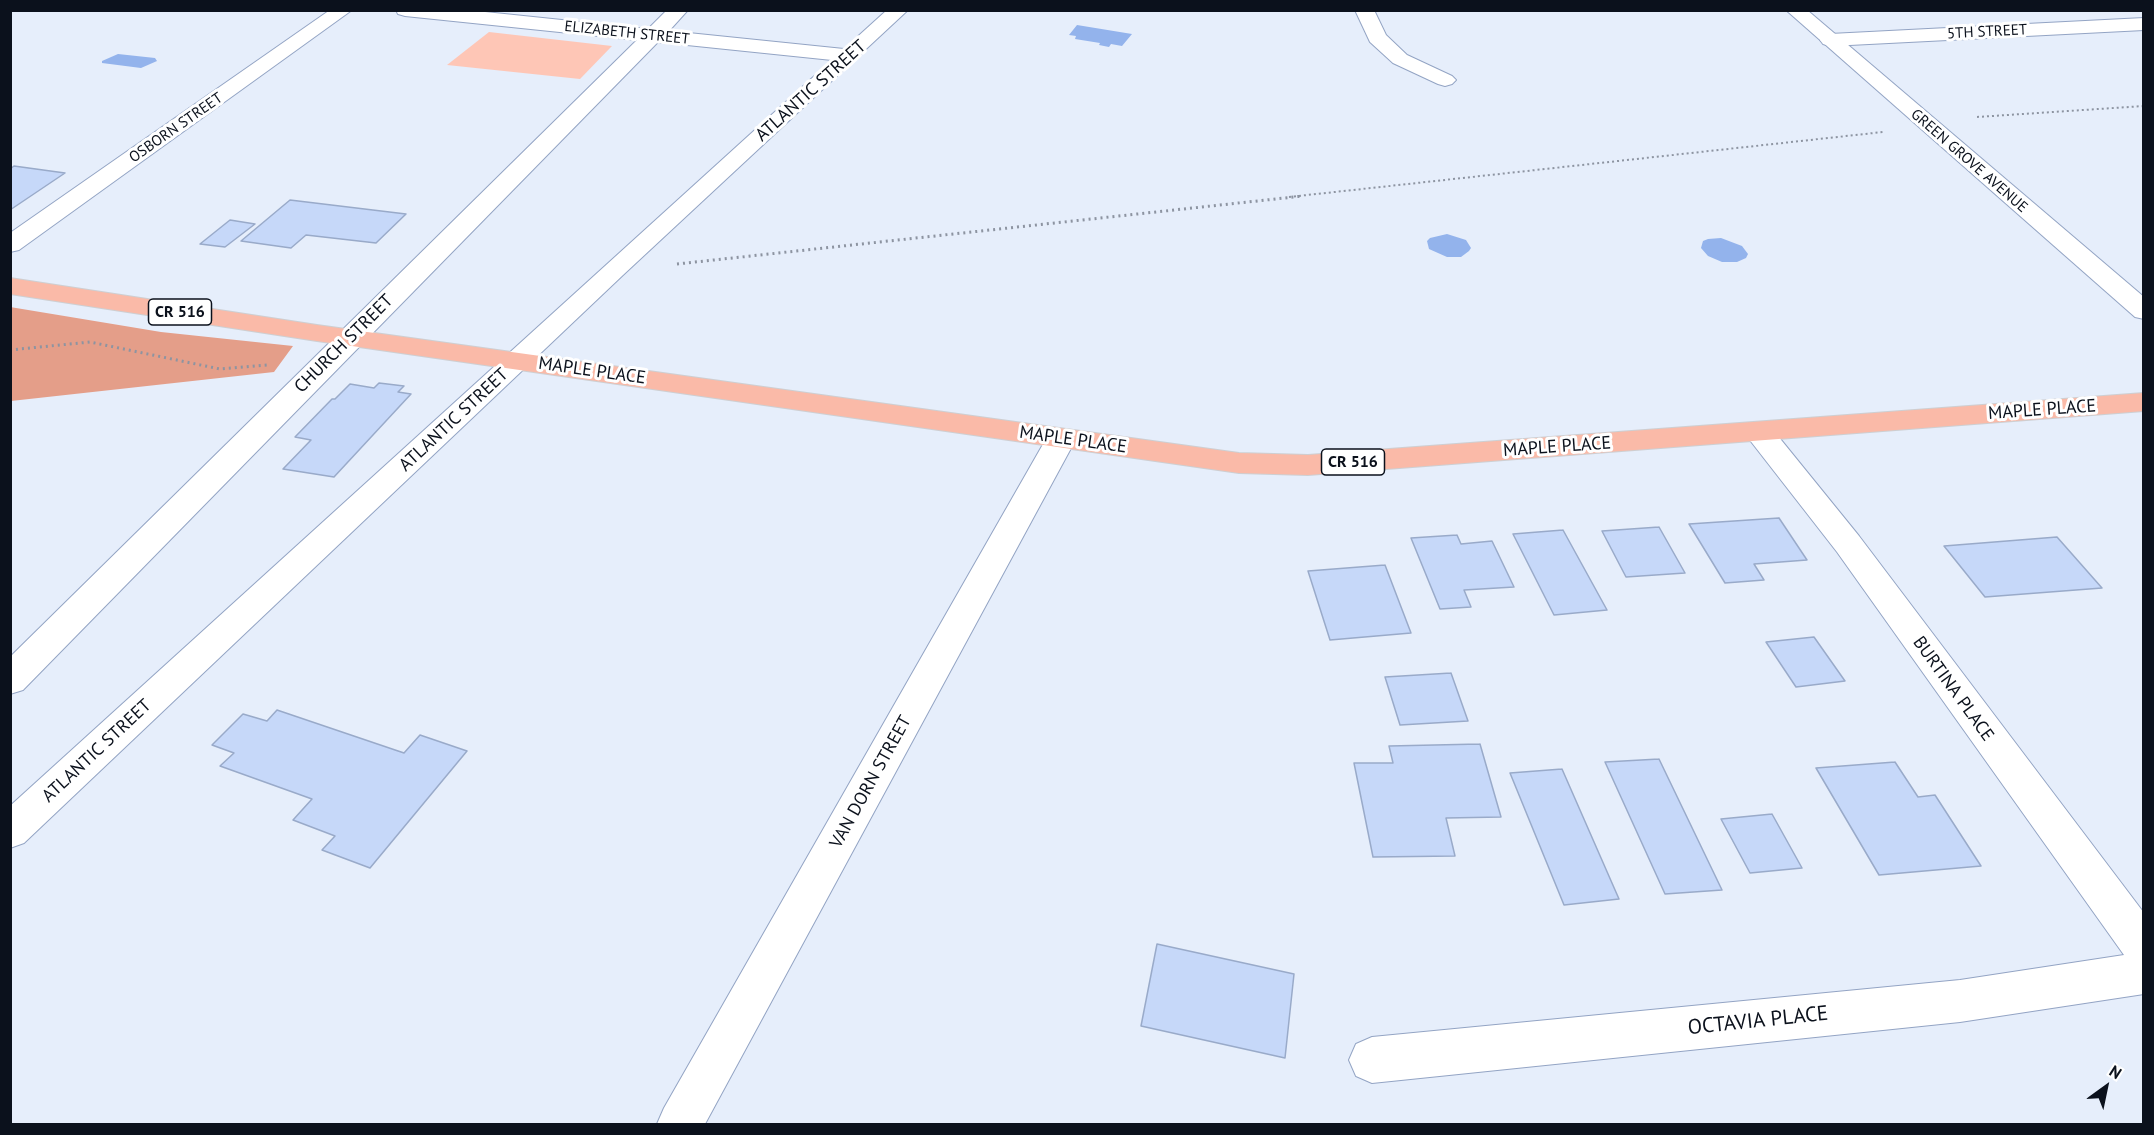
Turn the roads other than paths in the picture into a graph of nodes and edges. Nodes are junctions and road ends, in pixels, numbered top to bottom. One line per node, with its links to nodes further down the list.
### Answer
1 (343, 10): 13 (street, OSBORN STREET)
2 (405, 10): 9 (street, ELIZABETH STREET)
3 (679, 10): 9 (street, CHURCH STREET)
4 (898, 10): 11 (street, ATLANTIC STREET)
5 (1364, 10): 12 (street)
6 (1795, 10): 10 (street, GREEN GROVE AVENUE)
7 (2122, 10): 8 (street)
8 (2144, 24): 10 (street, 5TH STREET)
9 (655, 35): 11 (street, ELIZABETH STREET); 16 (street, CHURCH STREET)
10 (1830, 40): 15 (street, GREEN GROVE AVENUE)
11 (849, 56): 17 (street, ATLANTIC STREET)
12 (1444, 80)
13 (10, 245)
14 (10, 286): 16 (main road, MAPLE PLACE / CR 516)
15 (2144, 311)
16 (350, 338): 17 (main road, MAPLE PLACE / CR 516); 21 (street, CHURCH STREET)
17 (518, 361): 20 (main road, MAPLE PLACE / CR 516); 22 (street, ATLANTIC STREET)
18 (2144, 402): 19 (main road, MAPLE PLACE / CR 516)
19 (1759, 432): 20 (main road, MAPLE PLACE / CR 516); 23 (street, BURTINA PLACE)
20 (1061, 439): 26 (street, VAN DORN STREET)
21 (10, 680)
22 (10, 831)
23 (2144, 948)
24 (2144, 973): 25 (street, OCTAVIA PLACE)
25 (1372, 1060)
26 (680, 1125)

